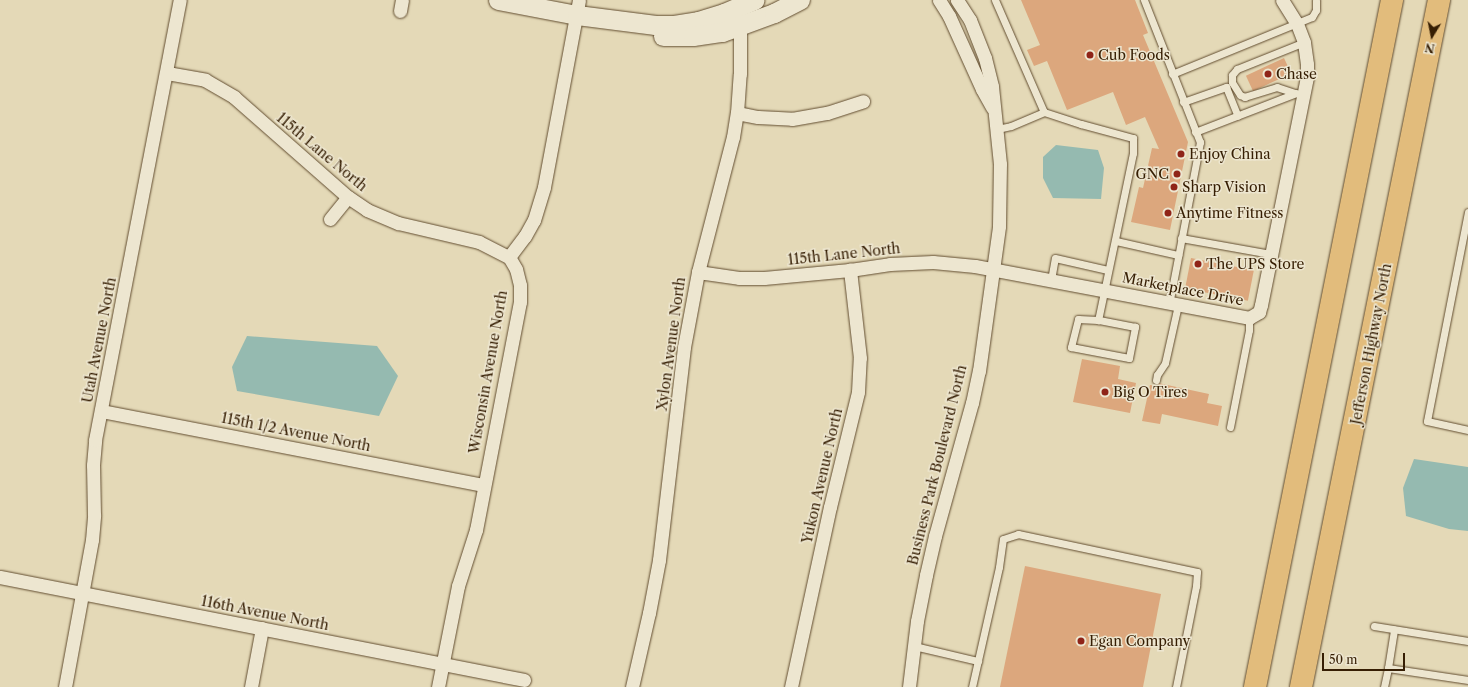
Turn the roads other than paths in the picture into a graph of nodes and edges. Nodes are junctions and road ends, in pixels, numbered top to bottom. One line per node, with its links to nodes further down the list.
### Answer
1 (180, 0): 17 (street, Utah Avenue North)
2 (498, 0): 13 (street)
3 (800, 0): 15 (street)
4 (939, 0): 22 (street, Business Park Boulevard North)
5 (957, 0): 22 (street, Business Park Boulevard North)
6 (995, 0): 23 (lane)
7 (1144, 0): 18 (lane)
8 (1282, 0): 14 (street, Marketplace Drive)
9 (1316, 0): 14 (lane)
10 (1392, 0): 70 (highway)
11 (1439, 0): 71 (highway, Jefferson Highway North)
12 (745, 2): 13 (street); 15 (street, Xylon Avenue North)
13 (578, 7): 15 (street); 35 (street)
14 (1297, 24): 16 (street, Marketplace Drive); 18 (lane)
15 (739, 27): 24 (street, Xylon Avenue North)
16 (1304, 42): 19 (street, Marketplace Drive); 19 (lane)
17 (167, 73): 28 (street, 115th Lane North); 46 (street, Utah Avenue North)
18 (1172, 74): 21 (lane)
19 (1299, 92): 25 (lane); 33 (street, Marketplace Drive)
20 (864, 101): 24 (street)
21 (1183, 102): 25 (lane); 27 (lane)
22 (993, 108): 26 (street, Business Park Boulevard North)
23 (1044, 112): 26 (lane); 32 (lane)
24 (737, 113): 39 (street, Xylon Avenue North)
25 (1238, 116): 27 (lane)
26 (997, 129): 37 (street, Business Park Boulevard North)
27 (1195, 132): 31 (lane)
28 (348, 197): 30 (street); 35 (street, 115th Lane North)
29 (1468, 212): 48 (lane)
30 (330, 219)
31 (1181, 238): 33 (lane); 34 (lane)
32 (1116, 241): 34 (lane); 38 (lane)
33 (1271, 254): 43 (street, Marketplace Drive)
34 (1178, 255): 42 (lane)
35 (509, 257): 49 (street, Wisconsin Avenue North)
36 (850, 270): 37 (street, 115th Lane North); 39 (street, 115th Lane North); 66 (street, Yukon Avenue North)
37 (994, 270): 40 (street, Marketplace Drive); 56 (street, Business Park Boulevard North)
38 (1108, 270): 40 (lane); 41 (lane)
39 (698, 272): 65 (street, Xylon Avenue North)
40 (1051, 280): 41 (street, Marketplace Drive)
41 (1104, 291): 42 (street, Marketplace Drive); 44 (lane)
42 (1173, 304): 43 (street, Marketplace Drive); 45 (lane)
43 (1249, 318): 47 (lane)
44 (1098, 320): 44 (lane)
45 (1156, 380)
46 (102, 411): 49 (street, 115th 1/2 Avenue North); 51 (street, Utah Avenue North)
47 (1230, 426)
48 (1468, 430)
49 (484, 485): 58 (street, Wisconsin Avenue North)
50 (0, 578): 51 (street, 116th Avenue North)
51 (82, 594): 53 (street, 116th Avenue North); 62 (street, Utah Avenue North)
52 (1374, 626): 54 (lane)
53 (262, 628): 58 (street, 116th Avenue North); 63 (street)
54 (1394, 629): 55 (lane); 59 (lane)
55 (1468, 641)
56 (914, 646): 57 (lane); 67 (street, Business Park Boulevard North)
57 (978, 661): 68 (lane); 69 (lane)
58 (443, 664): 60 (street, 116th Avenue North); 64 (street, Wisconsin Avenue North)
59 (1388, 668): 61 (lane); 72 (lane)
60 (524, 680)
61 (1468, 680)
62 (64, 687)
63 (251, 687)
64 (438, 687)
65 (632, 687)
66 (791, 687)
67 (910, 687)
68 (972, 687)
69 (1176, 687)
70 (1255, 687)
71 (1302, 687)
72 (1384, 687)

